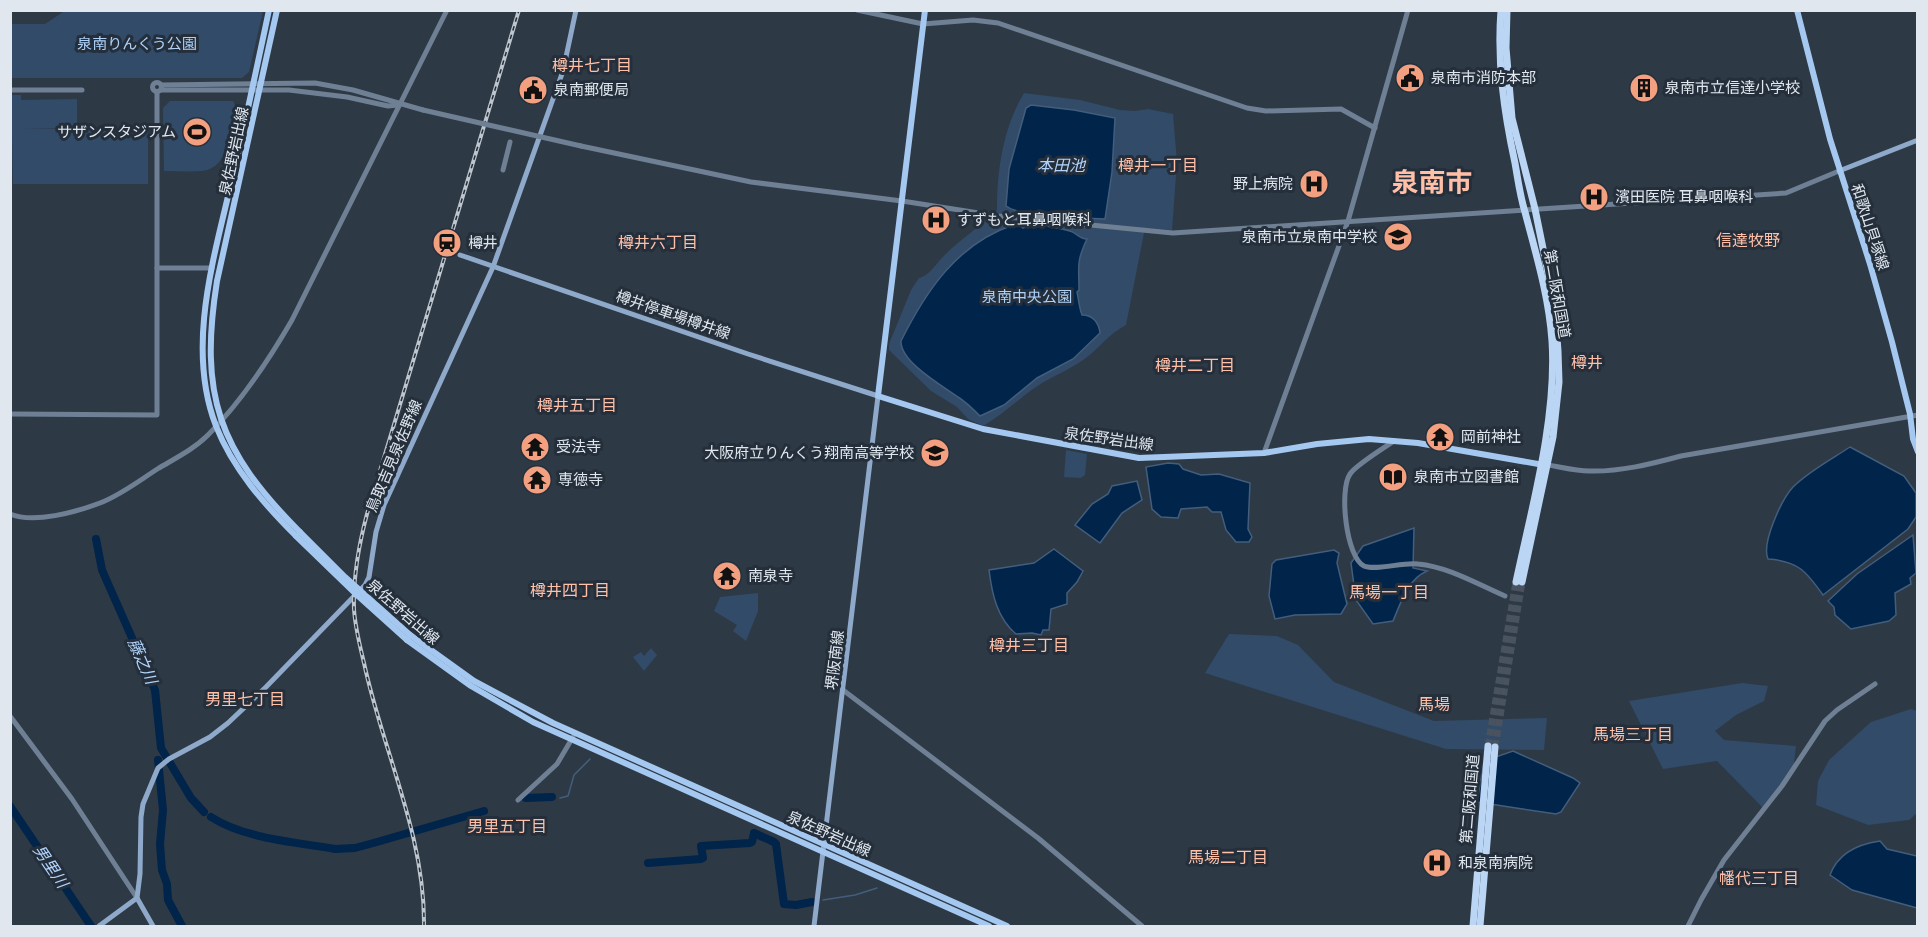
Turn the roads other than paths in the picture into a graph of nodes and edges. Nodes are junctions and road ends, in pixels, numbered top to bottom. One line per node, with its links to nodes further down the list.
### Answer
1 (269, 10): 12 (main road, 泉佐野岩出線)
2 (277, 10): 12 (main road, 泉佐野岩出線)
3 (447, 10): 15 (street)
4 (576, 10): 26 (main road, 鳥取吉見泉佐野線)
5 (857, 10): 11 (street)
6 (925, 10): 11 (main road)
7 (1408, 10): 16 (street)
8 (1501, 10): 23 (highway, 第二阪和国道)
9 (1507, 10): 22 (highway, 第二阪和国道)
10 (1797, 10): 20 (main road, 和歌山貝塚線)
11 (924, 24): 16 (street); 21 (main road)
12 (256, 87): 15 (street); 27 (street); 28 (main road, 泉佐野岩出線); 32 (main road, 泉佐野岩出線)
13 (10, 90): 14 (street)
14 (82, 90)
15 (400, 104): 21 (street, bridge); 32 (street)
16 (1375, 128): 24 (street)
17 (1917, 140): 20 (main road)
18 (510, 142): 19 (street)
19 (503, 170)
20 (1839, 171): 22 (street); 31 (main road, 和歌山貝塚線)
21 (902, 201): 24 (street); 29 (main road)
22 (1535, 209): 23 (street); 37 (highway, 第二阪和国道)
23 (1524, 211): 24 (street); 37 (highway, 第二阪和国道)
24 (1348, 221): 36 (street)
25 (460, 255): 26 (main road, 樽井停車場樽井線)
26 (493, 267): 29 (main road, 樽井停車場樽井線); 40 (main road, 鳥取吉見泉佐野線)
27 (158, 268): 28 (street); 30 (street)
28 (212, 268): 33 (main road, 泉佐野岩出線)
29 (878, 396): 36 (main road, 泉佐野岩出線); 46 (main road, 堺阪南線)
30 (10, 414)
31 (1914, 414): 35 (main road, 和歌山貝塚線); 37 (street)
32 (222, 421): 33 (street); 39 (main road, 泉佐野岩出線)
33 (216, 427): 38 (street); 39 (main road, 泉佐野岩出線)
34 (1394, 441): 36 (main road, 泉佐野岩出線); 37 (main road, 泉佐野岩出線); 43 (street)
35 (1917, 452)
36 (1264, 453)
37 (1544, 465): 41 (highway, 第二阪和国道)
38 (10, 514)
39 (298, 534): 44 (main road, 泉佐野岩出線, bridge)
40 (368, 581): 42 (street); 55 (main road)
41 (1519, 582)
42 (375, 586)
43 (1505, 596)
44 (409, 638): 48 (main road, 泉佐野岩出線); 49 (main road, 泉佐野岩出線)
45 (1875, 684): 64 (street)
46 (843, 690): 52 (main road, 堺阪南線); 61 (street)
47 (10, 716): 55 (street)
48 (575, 734): 49 (street); 52 (main road, 泉佐野岩出線)
49 (571, 741): 51 (street); 53 (main road, 泉佐野岩出線)
50 (1492, 749): 54 (highway, 第二阪和国道)
51 (518, 800)
52 (824, 844): 53 (main road, 堺阪南線); 60 (main road, 泉佐野岩出線)
53 (824, 853): 58 (main road, 堺阪南線); 59 (main road, 泉佐野岩出線)
54 (1482, 862): 62 (highway, 第二阪和国道); 63 (highway, 第二阪和国道)
55 (135, 900): 56 (main road); 57 (main road)
56 (99, 927)
57 (153, 927)
58 (814, 927)
59 (988, 927)
60 (1007, 927)
61 (1142, 927)
62 (1473, 927)
63 (1480, 927)
64 (1688, 927)

